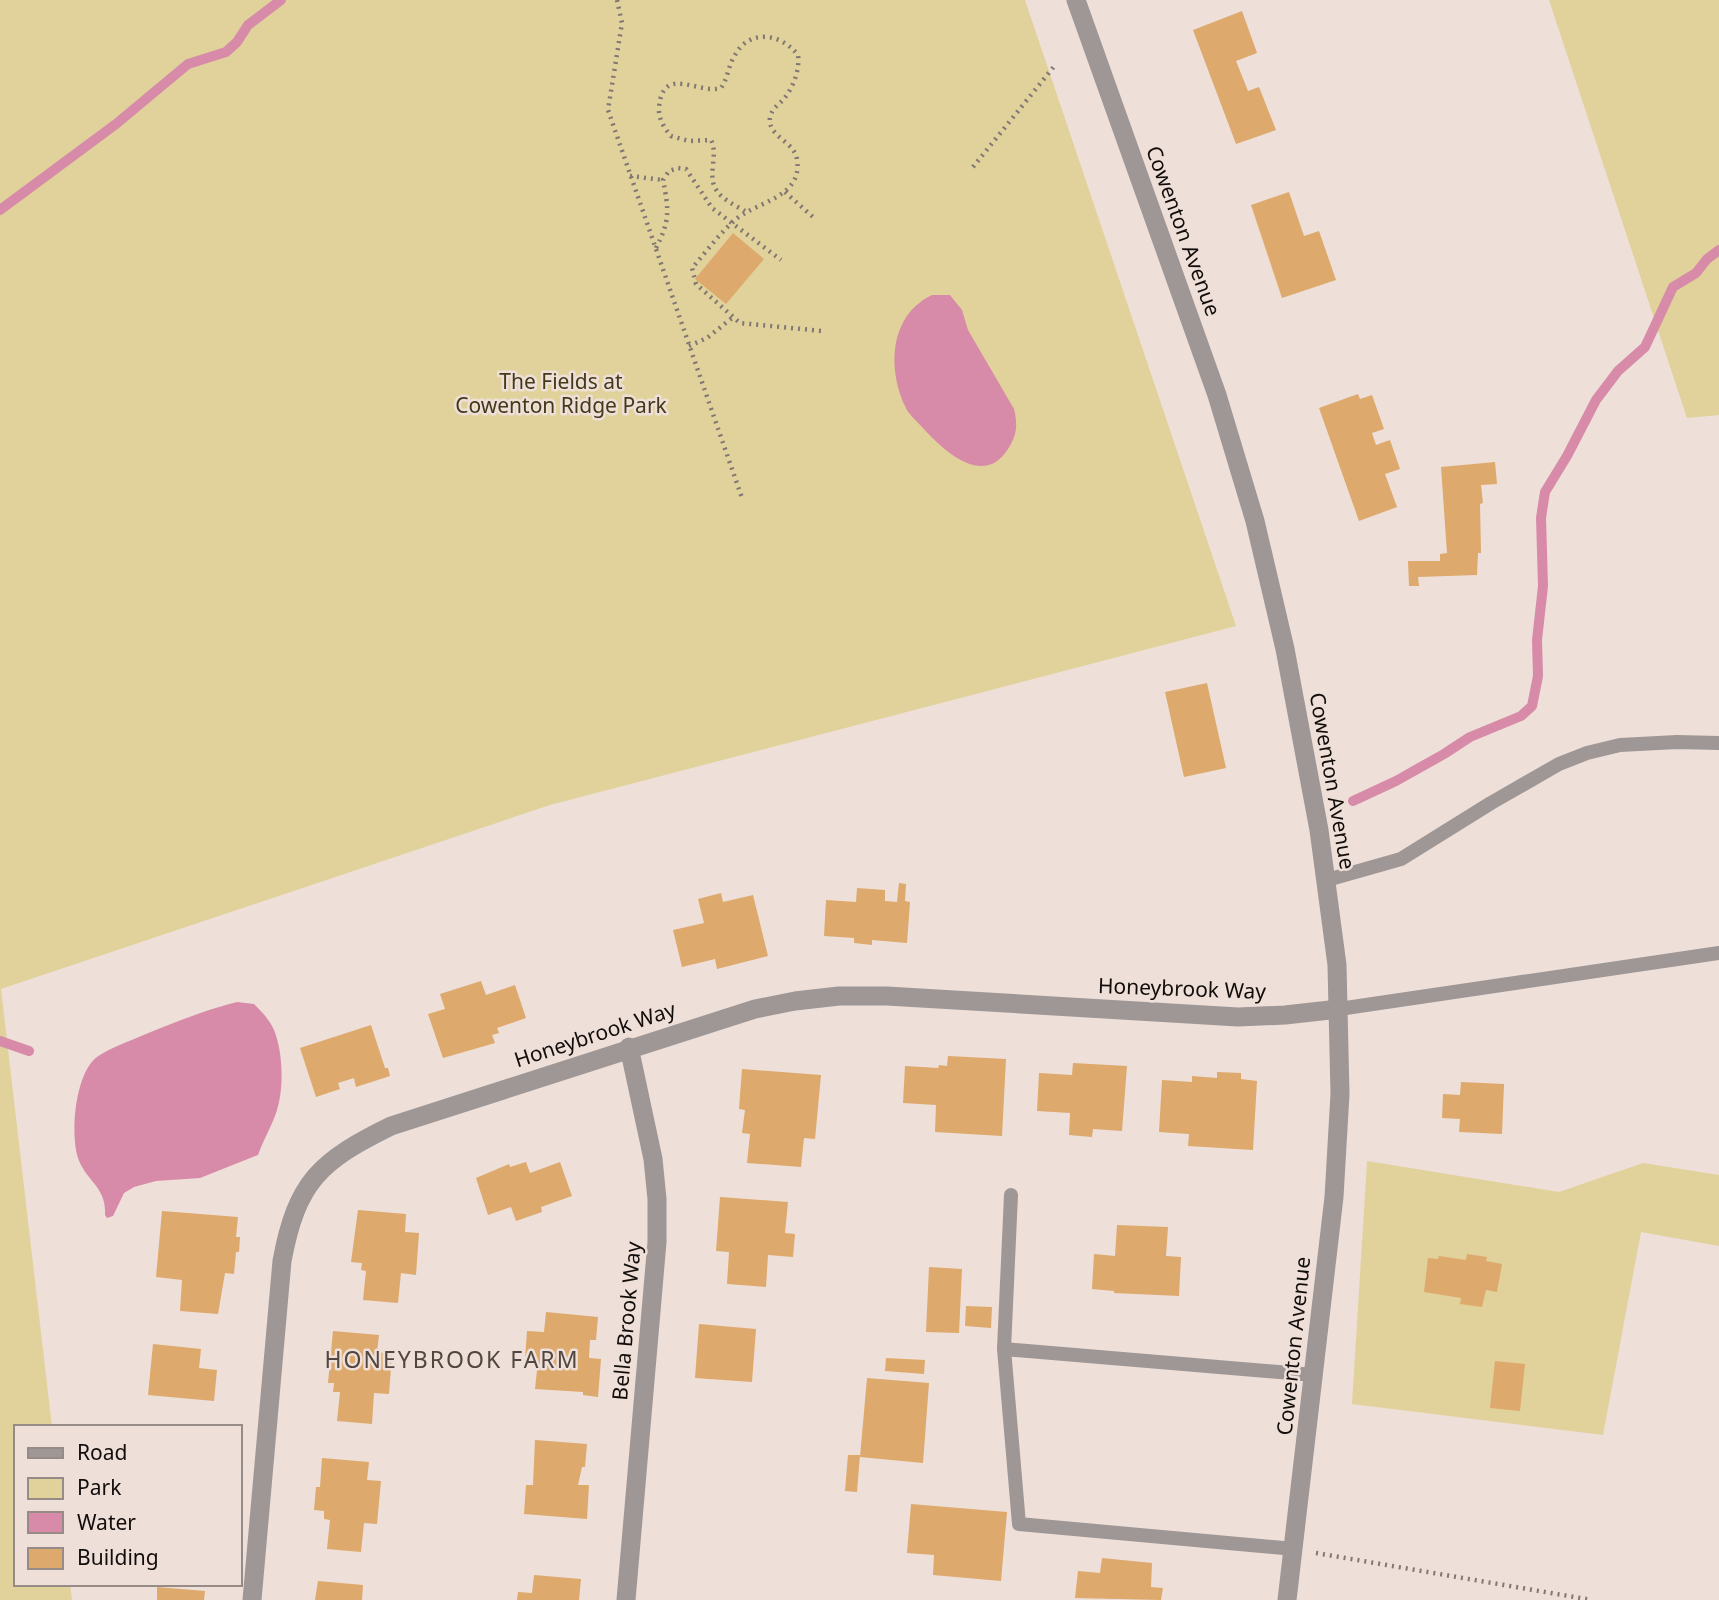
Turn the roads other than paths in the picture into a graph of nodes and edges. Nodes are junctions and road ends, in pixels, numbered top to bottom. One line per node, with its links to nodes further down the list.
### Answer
1 (1076, 0): 3 (street, Cowenton Avenue)
2 (1719, 743): 3 (lane)
3 (1327, 880): 5 (street, Cowenton Avenue)
4 (1719, 953): 5 (lane)
5 (1339, 1009): 6 (street, Honeybrook Way); 9 (street, Cowenton Avenue)
6 (629, 1047): 11 (street, Honeybrook Way); 12 (street, Bella Brook Way)
7 (1011, 1195): 8 (lane)
8 (1004, 1349): 9 (lane); 10 (lane)
9 (1314, 1375): 10 (street, Cowenton Avenue)
10 (1294, 1549): 13 (street, Cowenton Avenue)
11 (252, 1600)
12 (626, 1600)
13 (1287, 1600)

